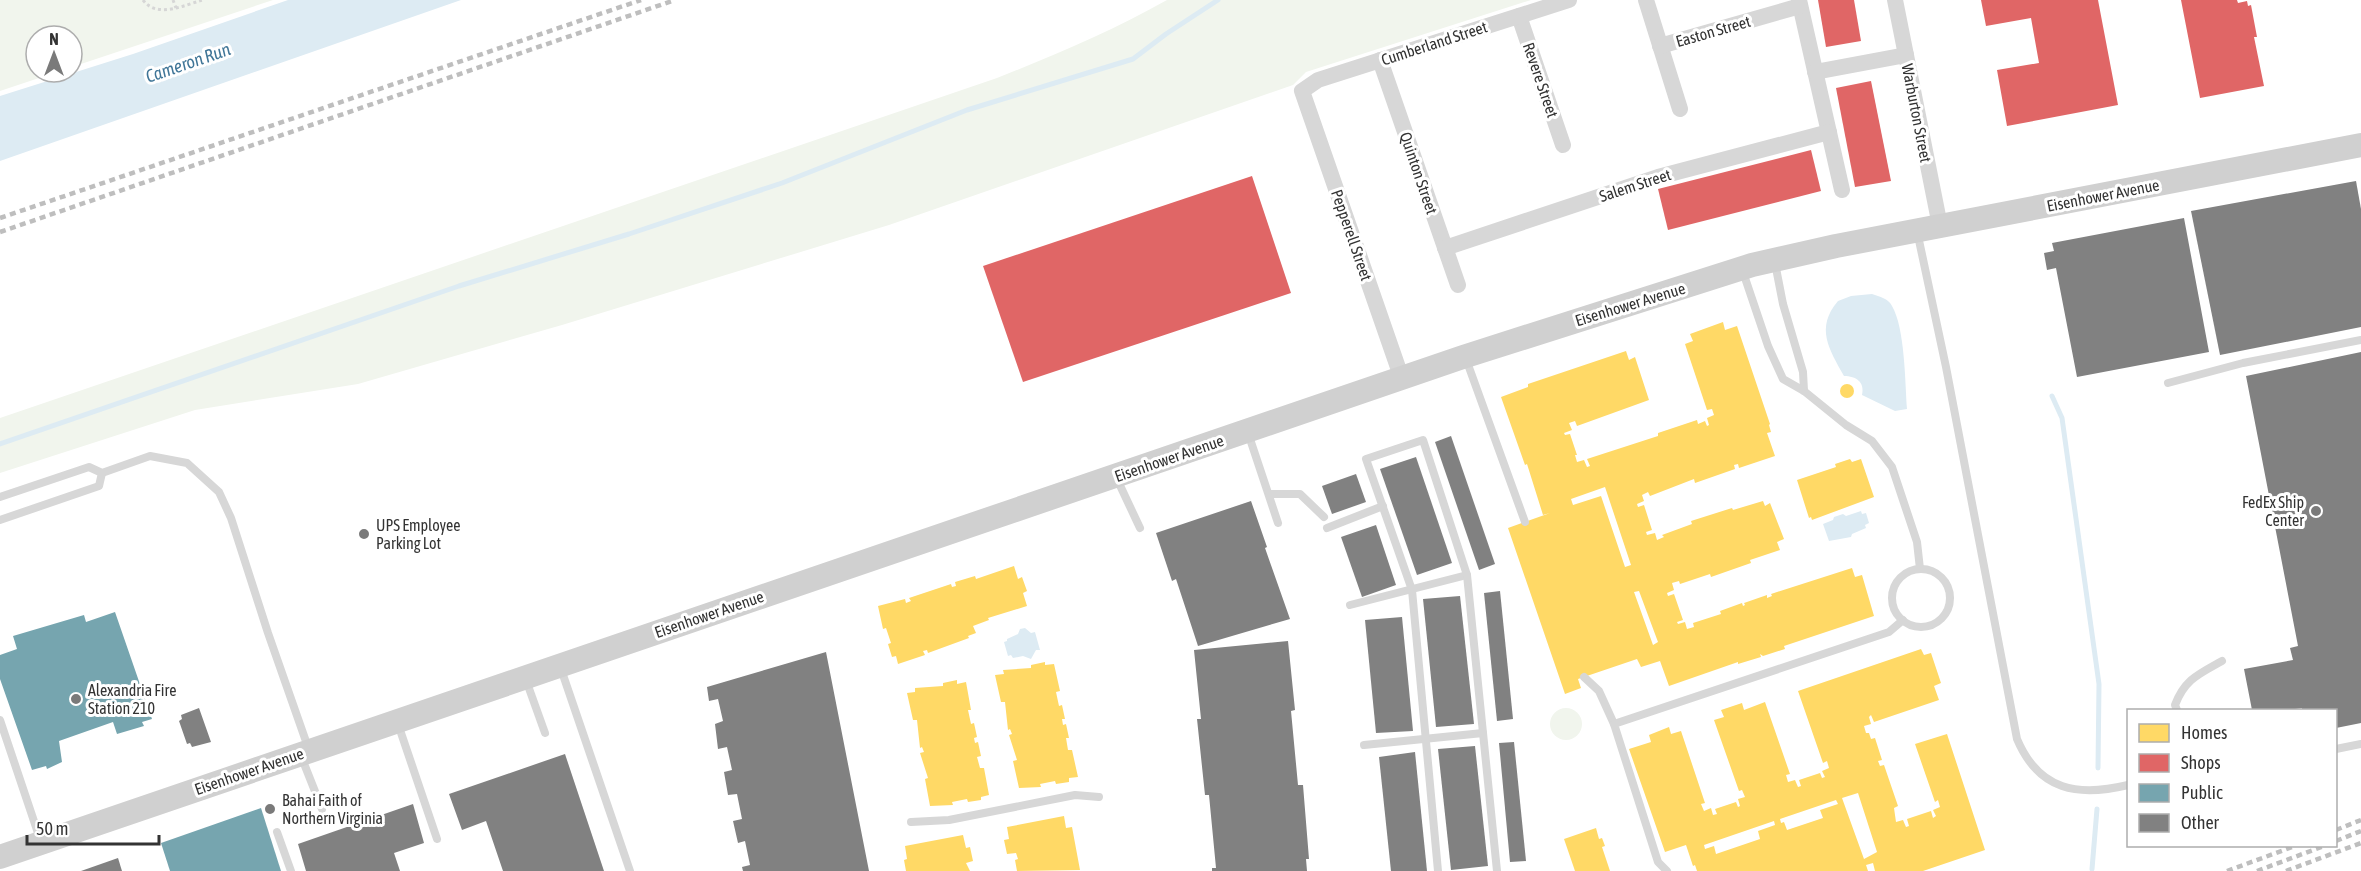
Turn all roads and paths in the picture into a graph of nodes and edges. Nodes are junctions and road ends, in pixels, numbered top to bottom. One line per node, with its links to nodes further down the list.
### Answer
1 (143, 0): 8 (path)
2 (173, 0): 8 (path)
3 (203, 0): 8 (path)
4 (1569, 0): 9 (street, Cumberland Street)
5 (1646, 0): 10 (street)
6 (1895, 0): 11 (street, Warburton Street)
7 (1800, 3): 10 (street, Easton Street); 13 (street)
8 (176, 8)
9 (1519, 16): 12 (street, Cumberland Street); 17 (street, Revere Street)
10 (1660, 46): 15 (street)
11 (1906, 55): 13 (street); 20 (street, Warburton Street)
12 (1380, 60): 14 (street, Cumberland Street); 21 (street, Quinton Street)
13 (1815, 72): 16 (street)
14 (1302, 91): 27 (street, Pepperell Street)
15 (1680, 109)
16 (1829, 132): 19 (street); 21 (street, Salem Street)
17 (1563, 145)
18 (2361, 145): 20 (main road, Eisenhower Avenue)
19 (1842, 190)
20 (1928, 228): 22 (main road, Eisenhower Avenue); 62 (lane)
21 (1445, 248): 24 (street, Quinton Street)
22 (1774, 260): 23 (main road, Eisenhower Avenue); 29 (lane)
23 (1742, 268): 26 (main road, Eisenhower Avenue); 29 (lane)
24 (1458, 285)
25 (2361, 340): 28 (lane)
26 (1465, 356): 27 (main road, Eisenhower Avenue); 38 (lane)
27 (1402, 379): 30 (main road, Eisenhower Avenue)
28 (2168, 383)
29 (1804, 391): 42 (lane)
30 (1247, 431): 32 (main road, Eisenhower Avenue); 33 (lane)
31 (102, 473): 34 (lane); 37 (lane); 61 (lane)
32 (1116, 476): 40 (lane); 48 (main road, Eisenhower Avenue)
33 (1269, 494): 36 (lane); 39 (lane)
34 (0, 497)
35 (1383, 506): 41 (lane); 43 (lane); 44 (lane)
36 (1324, 517)
37 (0, 520)
38 (1525, 522)
39 (1278, 523)
40 (1140, 528)
41 (1327, 528)
42 (1920, 569): 46 (lane); 46 (lane)
43 (1467, 575): 44 (lane); 56 (lane)
44 (1412, 590): 45 (lane); 57 (lane)
45 (1350, 605)
46 (1904, 620): 54 (lane)
47 (2222, 661): 51 (lane)
48 (560, 665): 49 (main road, Eisenhower Avenue); 71 (lane)
49 (525, 677): 53 (main road, Eisenhower Avenue); 55 (lane)
50 (1584, 677): 54 (lane)
51 (2176, 709)
52 (0, 720): 68 (lane)
53 (397, 721): 61 (main road, Eisenhower Avenue); 67 (lane)
54 (1614, 724): 74 (lane)
55 (545, 734)
56 (1483, 734): 57 (lane); 73 (lane)
57 (1425, 739): 59 (lane); 72 (lane)
58 (2361, 744): 60 (lane)
59 (1364, 745)
60 (2337, 749)
61 (305, 752): 64 (lane); 68 (main road, Eisenhower Avenue)
62 (2127, 784)
63 (1099, 797): 65 (lane)
64 (322, 808)
65 (911, 822)
66 (277, 832): 70 (lane)
67 (438, 839)
68 (41, 842): 69 (main road, Eisenhower Avenue)
69 (0, 857)
70 (291, 871)
71 (630, 871)
72 (1438, 871)
73 (1497, 871)
74 (1667, 871)

